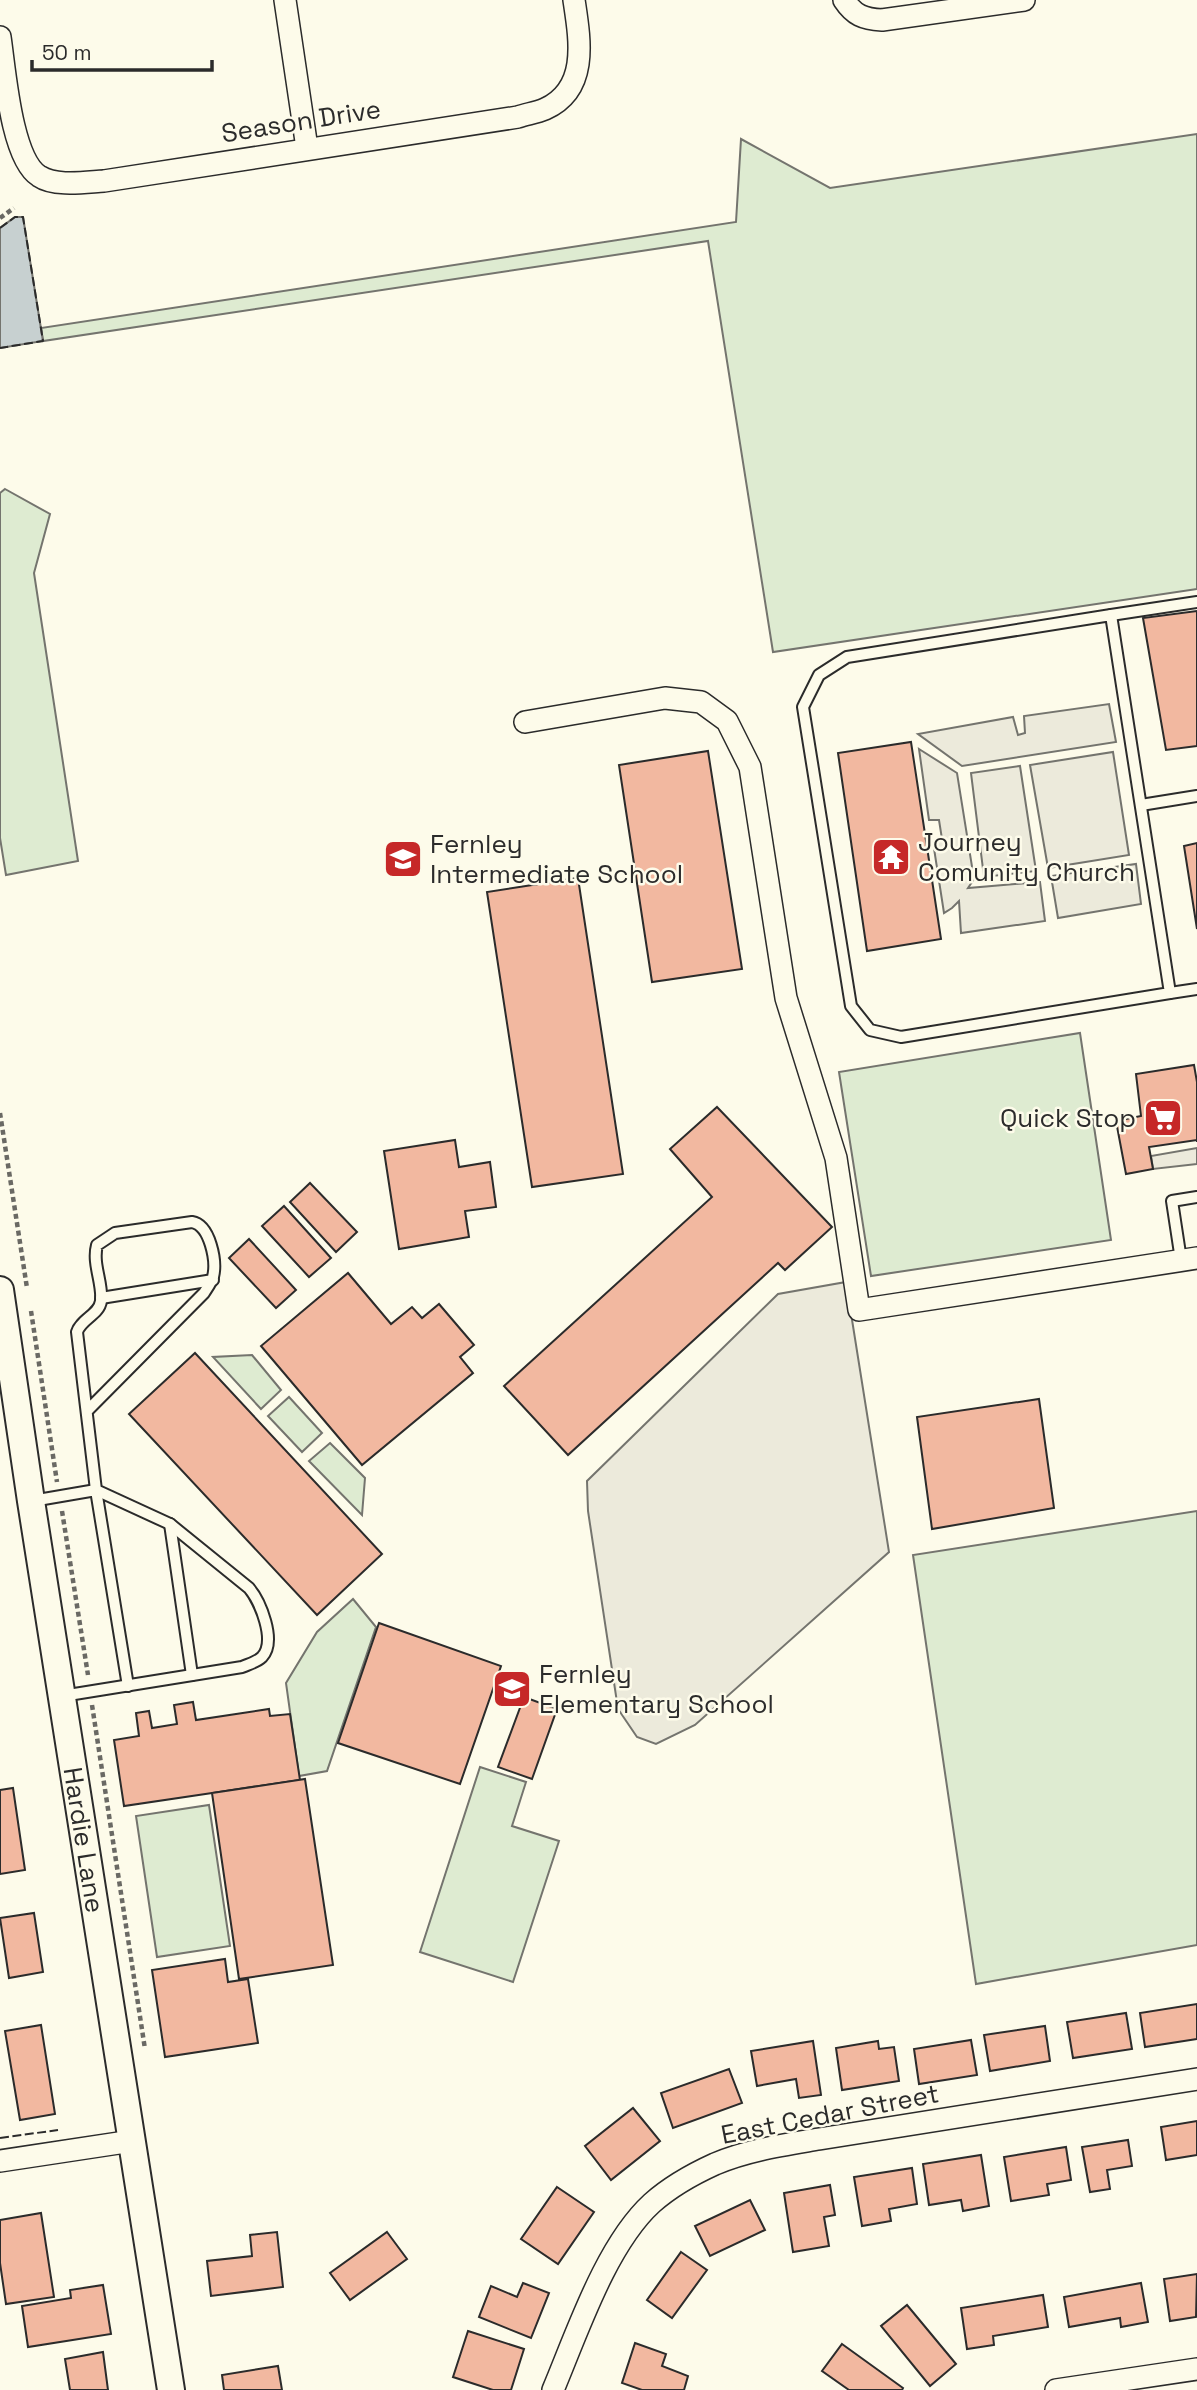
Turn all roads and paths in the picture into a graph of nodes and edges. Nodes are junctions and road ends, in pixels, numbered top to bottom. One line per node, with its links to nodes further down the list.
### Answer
1 (285, 0): 6 (street)
2 (575, 0): 6 (street, Season Drive)
3 (844, 0): 4 (street)
4 (1024, 0)
5 (0, 37): 6 (street, Season Drive)
6 (307, 148)
7 (14, 208): 8 (path)
8 (0, 218)
9 (1197, 602): 10 (lane)
10 (1111, 615): 13 (lane); 15 (lane)
11 (525, 722): 18 (street)
12 (1197, 796): 13 (lane)
13 (1141, 805): 15 (lane)
14 (1197, 989): 15 (lane)
15 (1170, 993)
16 (0, 1113): 21 (path)
17 (1197, 1197): 18 (lane)
18 (1189, 1259)
19 (213, 1280): 22 (lane); 22 (lane); 24 (lane)
20 (0, 1290): 27 (street, Hardie Lane)
21 (28, 1291)
22 (101, 1298): 24 (lane)
23 (30, 1304): 26 (path)
24 (87, 1411): 25 (lane)
25 (96, 1490): 26 (lane); 28 (lane); 30 (lane)
26 (60, 1496): 27 (lane); 31 (path)
27 (31, 1501): 32 (street, Hardie Lane)
28 (170, 1524): 29 (lane); 29 (lane)
29 (192, 1675): 30 (lane)
30 (128, 1686): 31 (lane)
31 (90, 1692): 32 (lane); 33 (path)
32 (62, 1696): 35 (street, Hardie Lane)
33 (146, 2055)
34 (1197, 2079): 39 (street, East Cedar Street)
35 (132, 2141): 36 (street); 38 (street, Hardie Lane)
36 (0, 2161)
37 (1197, 2369): 40 (street)
38 (171, 2390)
39 (553, 2390)
40 (1056, 2390)

